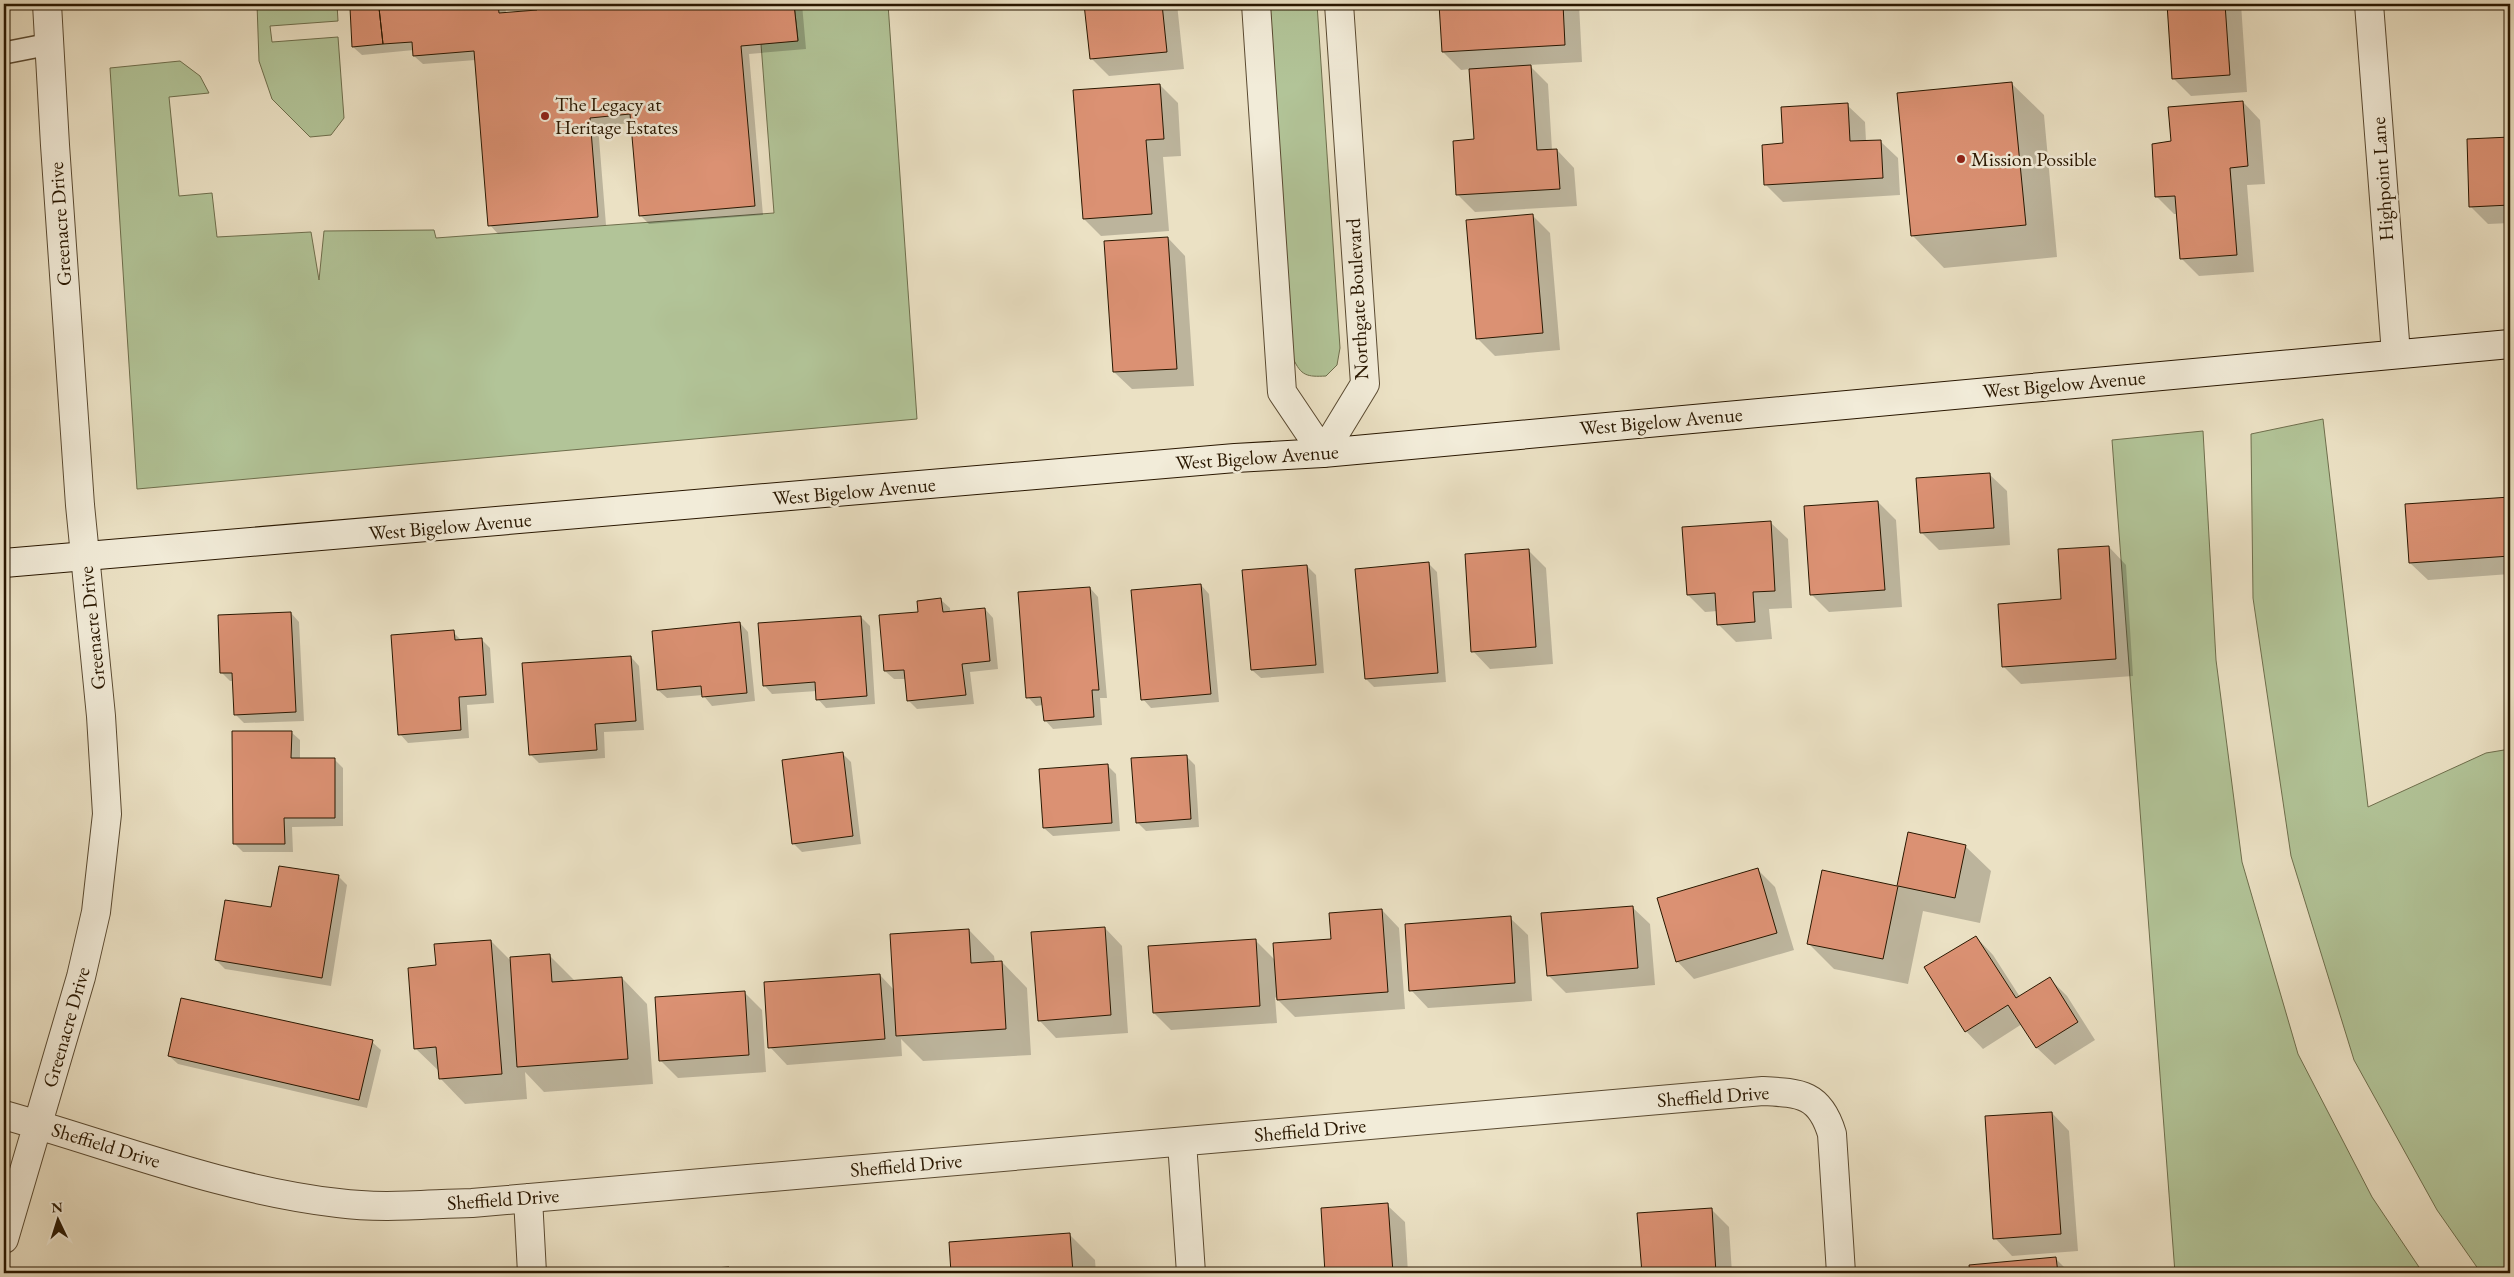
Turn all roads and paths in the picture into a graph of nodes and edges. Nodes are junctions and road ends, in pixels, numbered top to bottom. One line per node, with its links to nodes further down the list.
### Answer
1 (47, 4): 5 (street, Greenacre Drive)
2 (1256, 4): 9 (street)
3 (1339, 4): 9 (street, Northgate Boulevard)
4 (2369, 4): 8 (street, Highpoint Lane)
5 (50, 44): 6 (lane); 10 (street, Greenacre Drive)
6 (4, 53)
7 (2510, 344): 8 (street, West Bigelow Avenue)
8 (2396, 354): 9 (street, West Bigelow Avenue)
9 (1323, 453): 10 (street, West Bigelow Avenue)
10 (84, 556): 11 (street, West Bigelow Avenue); 13 (street, Greenacre Drive)
11 (4, 563)
12 (4, 1115): 13 (street, Sheffield Drive)
13 (38, 1124): 15 (street, Sheffield Drive); 16 (street, Greenacre Drive)
14 (1182, 1142): 15 (street, Sheffield Drive); 18 (street); 19 (street, Sheffield Drive)
15 (528, 1198): 17 (street)
16 (4, 1239)
17 (532, 1273)
18 (1191, 1273)
19 (1841, 1273)

